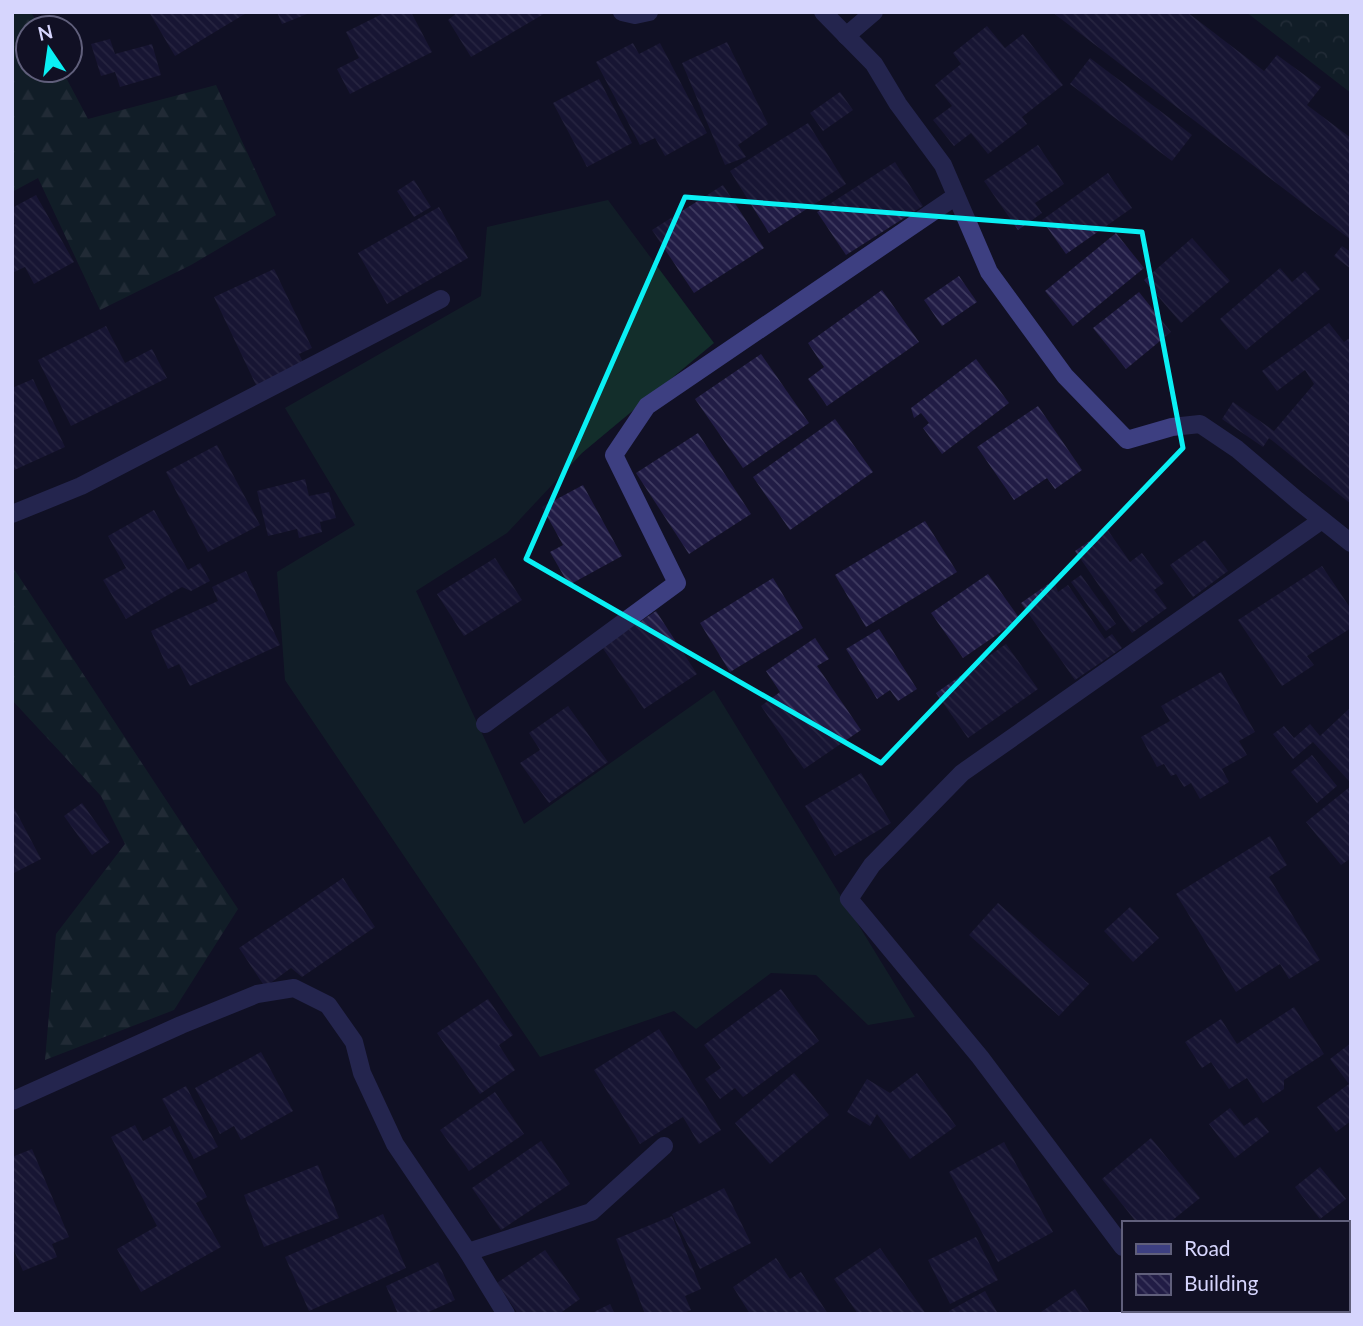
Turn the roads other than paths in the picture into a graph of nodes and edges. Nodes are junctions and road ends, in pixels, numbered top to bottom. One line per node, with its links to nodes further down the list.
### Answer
1 (622, 12): 2 (street)
2 (649, 12)
3 (823, 12): 5 (street)
4 (874, 12): 5 (street)
5 (846, 36): 6 (street)
6 (956, 196): 9 (street); 11 (street)
7 (441, 299): 8 (street)
8 (12, 514)
9 (1322, 520): 10 (street); 14 (street)
10 (1351, 543)
11 (485, 724)
12 (12, 1101): 15 (street)
13 (664, 1146): 15 (street)
14 (1122, 1246)
15 (468, 1252): 16 (street)
16 (506, 1314)

